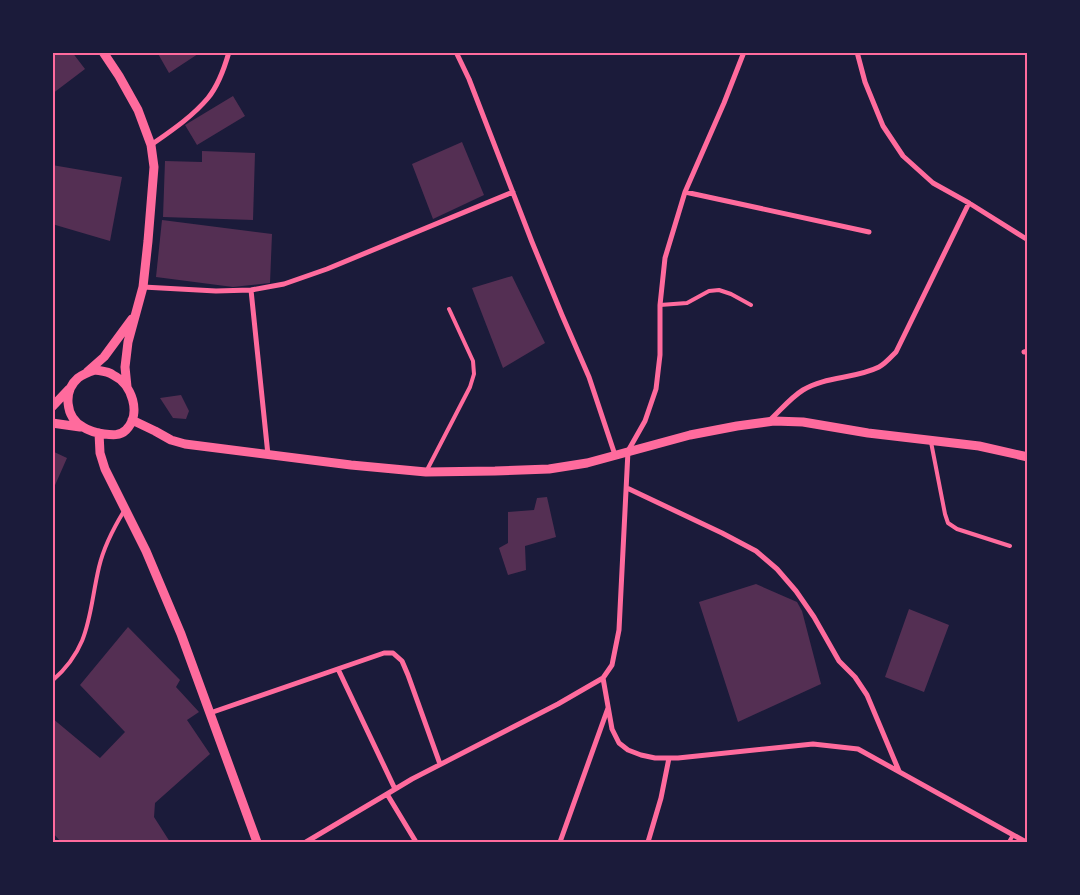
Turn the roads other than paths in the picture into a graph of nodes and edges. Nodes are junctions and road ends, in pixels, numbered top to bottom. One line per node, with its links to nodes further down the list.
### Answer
1 (103, 52): 6 (street)
2 (229, 52): 6 (street)
3 (456, 52): 7 (street)
4 (744, 52): 8 (street)
5 (857, 52): 9 (street)
6 (151, 145): 12 (street)
7 (513, 192): 13 (street); 30 (street)
8 (685, 192): 10 (street); 14 (street)
9 (969, 203): 11 (street); 23 (street)
10 (869, 232)
11 (1028, 240)
12 (143, 287): 13 (street); 17 (street)
13 (251, 290): 29 (street)
14 (660, 305): 15 (lane); 28 (street)
15 (751, 305)
16 (449, 309): 32 (lane)
17 (135, 315): 18 (street); 20 (street)
18 (86, 373): 19 (street); 20 (street)
19 (72, 385): 21 (street); 25 (street)
20 (127, 387): 22 (street)
21 (52, 407)
22 (132, 420): 26 (street); 29 (street)
23 (768, 422): 27 (street); 28 (street)
24 (52, 423): 25 (street)
25 (82, 427): 26 (street)
26 (99, 433): 34 (street)
27 (930, 440): 31 (street); 35 (lane)
28 (628, 452): 30 (street); 33 (street)
29 (268, 455): 32 (street)
30 (615, 455): 32 (street)
31 (1028, 457)
32 (426, 472)
33 (627, 488): 37 (street); 43 (street)
34 (125, 509): 38 (lane); 40 (street)
35 (1010, 546)
36 (338, 669): 40 (street); 42 (street); 44 (street)
37 (603, 678): 39 (street); 42 (street)
38 (52, 681)
39 (608, 708): 41 (street); 50 (street)
40 (210, 714): 47 (street)
41 (669, 758): 43 (street); 51 (street)
42 (440, 764): 44 (street)
43 (900, 772): 46 (street)
44 (396, 789): 45 (street)
45 (387, 794): 48 (street); 49 (street)
46 (1013, 835): 52 (lane); 53 (street)
47 (257, 842)
48 (306, 842)
49 (416, 842)
50 (560, 842)
51 (648, 842)
52 (1009, 842)
53 (1026, 842)

